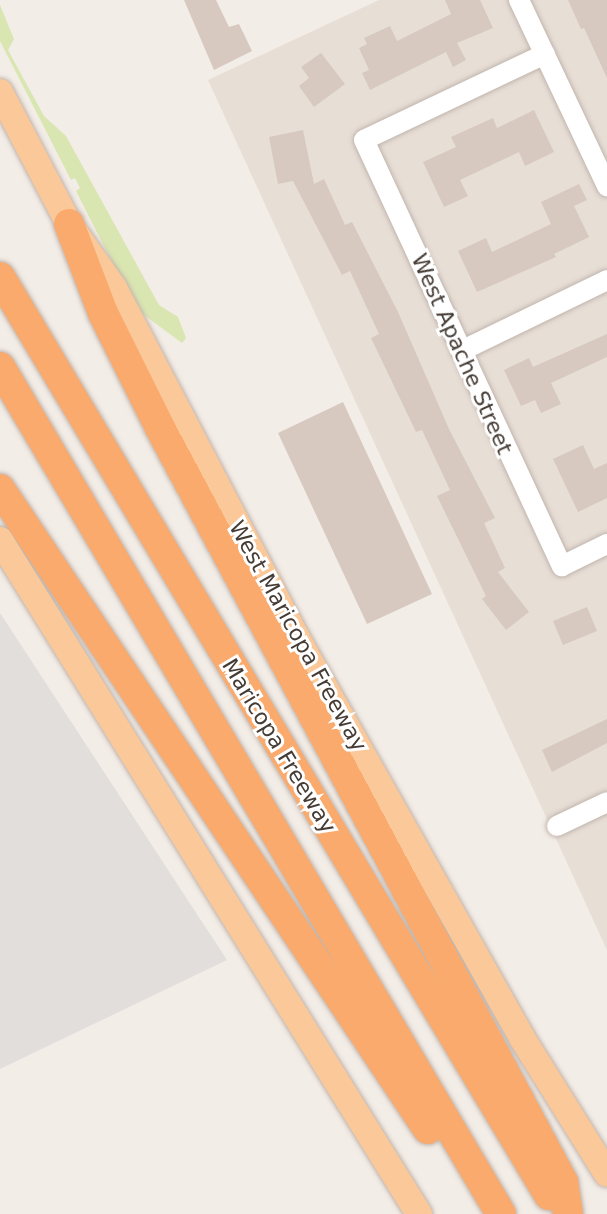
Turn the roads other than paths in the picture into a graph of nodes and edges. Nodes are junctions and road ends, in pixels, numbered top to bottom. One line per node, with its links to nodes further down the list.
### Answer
1 (519, 0): 2 (street)
2 (545, 54): 4 (street); 8 (street, West Apache Street)
3 (0, 92): 5 (main road, West Maricopa Freeway)
4 (607, 186)
5 (69, 224): 15 (main road, West Maricopa Freeway); 19 (highway)
6 (0, 277): 18 (highway, Maricopa Freeway)
7 (607, 280): 8 (street)
8 (461, 351): 12 (street, West Apache Street)
9 (0, 367): 16 (highway)
10 (0, 489): 16 (highway)
11 (0, 540): 17 (main road)
12 (607, 544)
13 (607, 802): 14 (street)
14 (557, 826)
15 (607, 1174)
16 (499, 1212)
17 (419, 1214)
18 (560, 1214)
19 (568, 1214)

